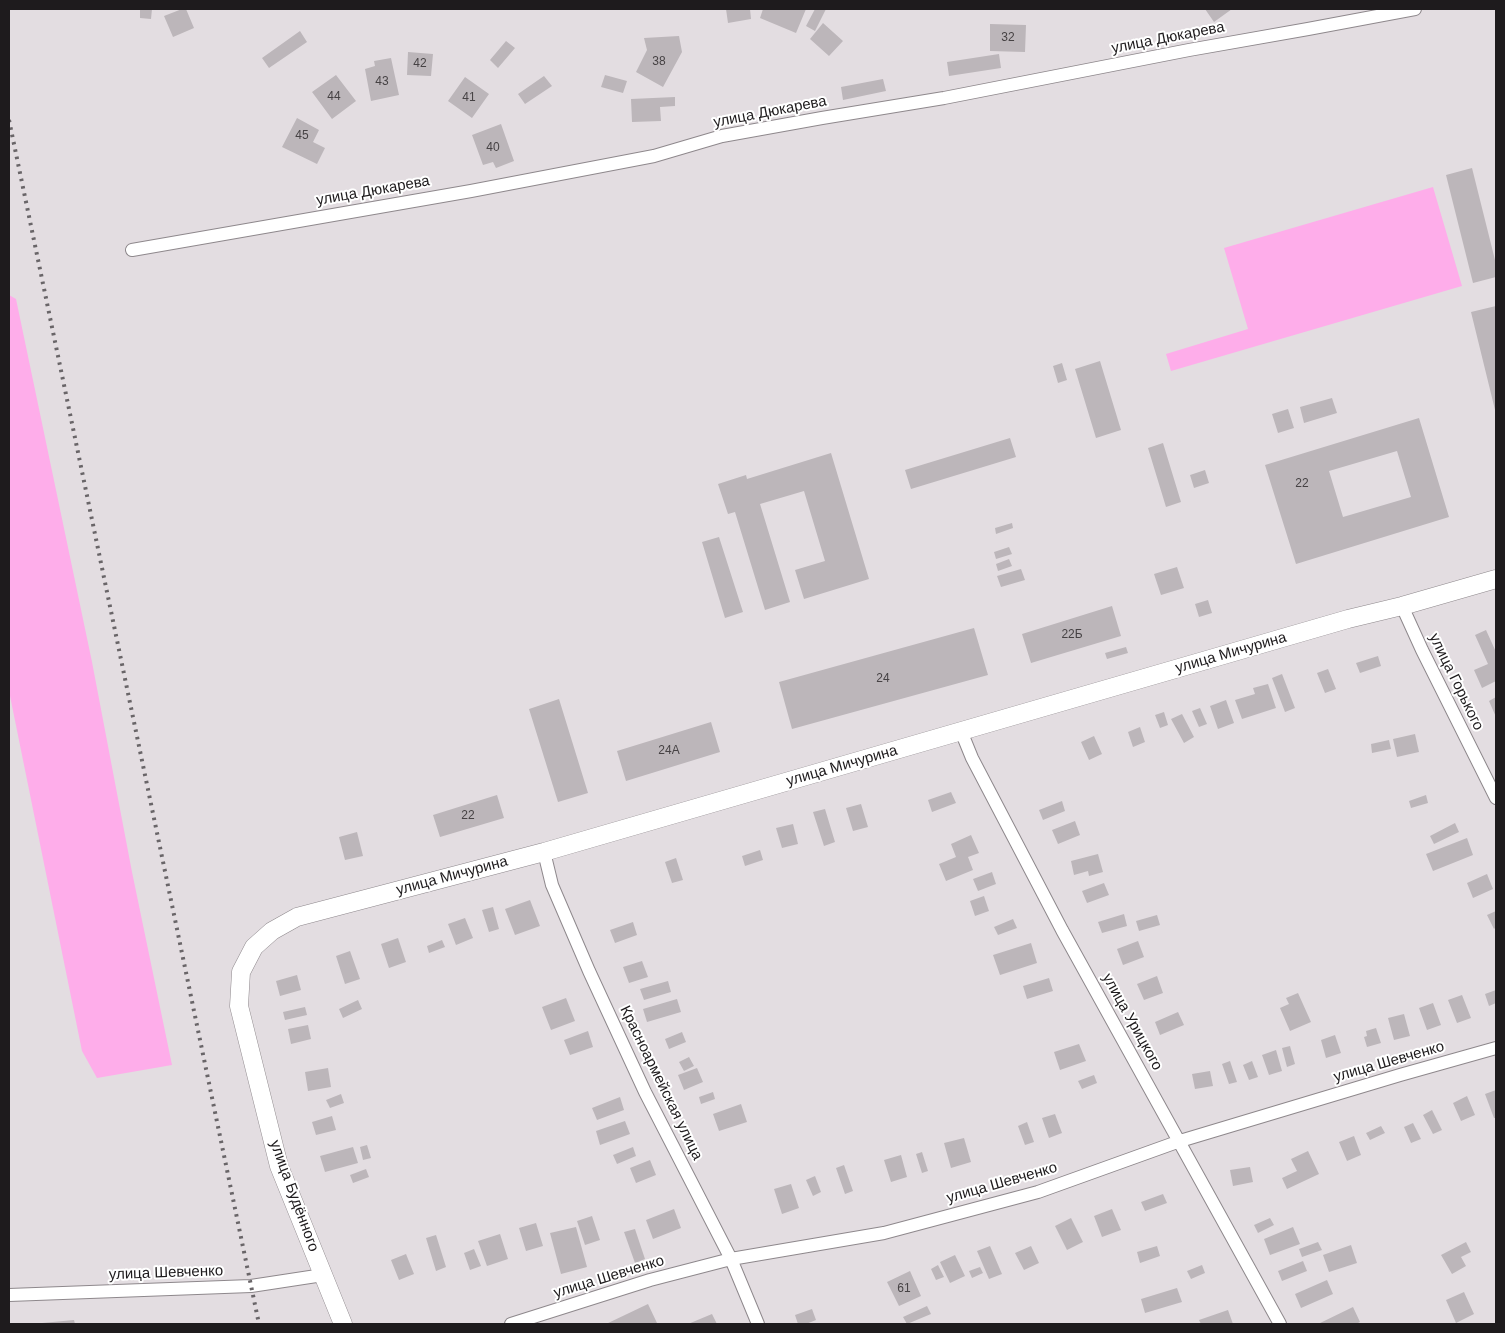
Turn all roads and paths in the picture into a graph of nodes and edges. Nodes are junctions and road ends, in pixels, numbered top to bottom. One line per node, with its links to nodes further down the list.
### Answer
1 (1415, 9): 2 (street, улица Дюкарева)
2 (132, 250)
3 (1496, 579): 4 (street, улица Мичурина)
4 (1402, 606): 5 (street, улица Мичурина); 6 (street, улица Горького)
5 (962, 731): 7 (street, улица Мичурина); 10 (street, улица Урицкого)
6 (1496, 798)
7 (544, 852): 8 (street, улица Мичурина); 11 (street, Красноармейская улица)
8 (239, 1006): 12 (street, улица Будённого)
9 (1496, 1048): 10 (street, улица Шевченко)
10 (1180, 1141): 11 (street, улица Шевченко); 17 (street, улица Урицкого)
11 (731, 1259): 15 (street, улица Шевченко); 16 (street, Красноармейская улица)
12 (323, 1275): 13 (street, улица Шевченко); 14 (street, улица Будённого)
13 (9, 1296)
14 (343, 1324)
15 (511, 1324)
16 (758, 1324)
17 (1280, 1324)

